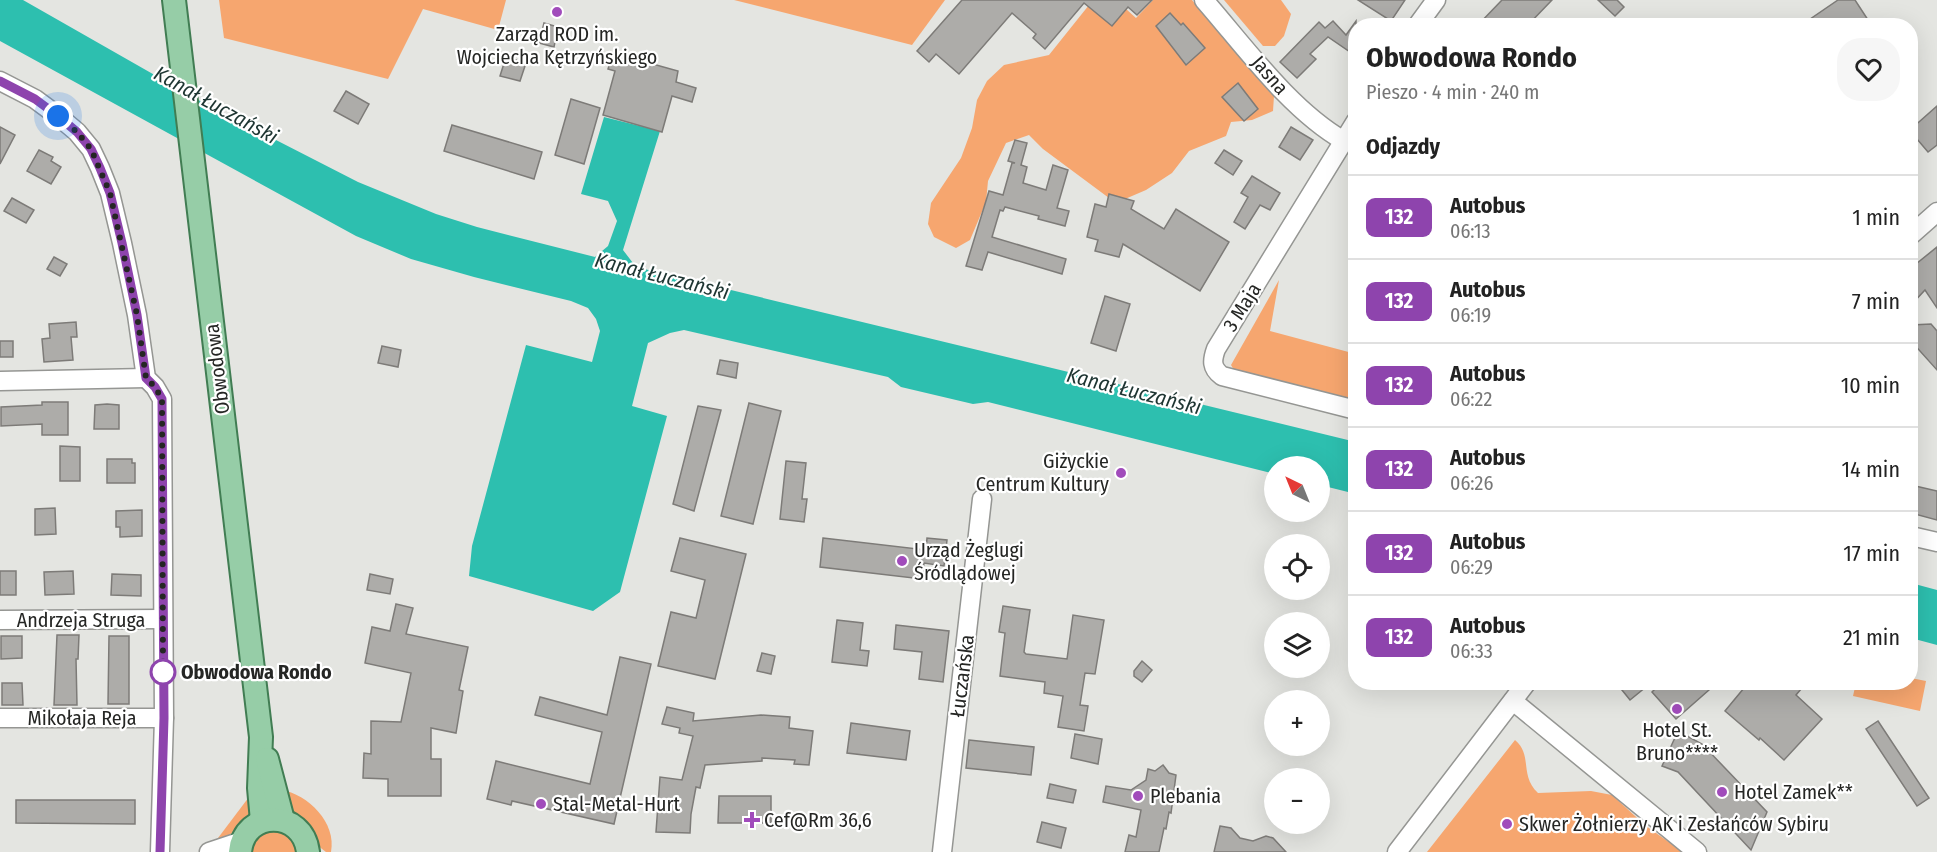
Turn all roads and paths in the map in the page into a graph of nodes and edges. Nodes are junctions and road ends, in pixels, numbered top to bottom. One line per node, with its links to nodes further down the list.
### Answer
1 (1204, 0): 7 (street, Jasna)
2 (1436, 0): 4 (street)
3 (175, 10): 22 (main road, Obwodowa)
4 (1423, 18)
5 (0, 81): 10 (street)
6 (1348, 134): 7 (street, 3 Maja)
7 (1344, 141): 12 (street, 3 Maja)
8 (1933, 223): 9 (street)
9 (1918, 231)
10 (146, 378): 11 (street); 16 (street)
11 (0, 381)
12 (1348, 408)
13 (982, 499): 27 (street, Łuczańska)
14 (1918, 538): 15 (street)
15 (1937, 543)
16 (162, 619): 17 (street, Andrzeja Struga); 21 (street)
17 (0, 620)
18 (1521, 690): 19 (street)
19 (1512, 701): 28 (street); 29 (street)
20 (0, 718): 21 (street, Mikołaja Reja)
21 (164, 718): 24 (street)
22 (273, 821): 23 (main road); 26 (main road)
23 (241, 847): 25 (street)
24 (160, 852)
25 (209, 852)
26 (308, 852)
27 (942, 852)
28 (1397, 852)
29 (1697, 852)

